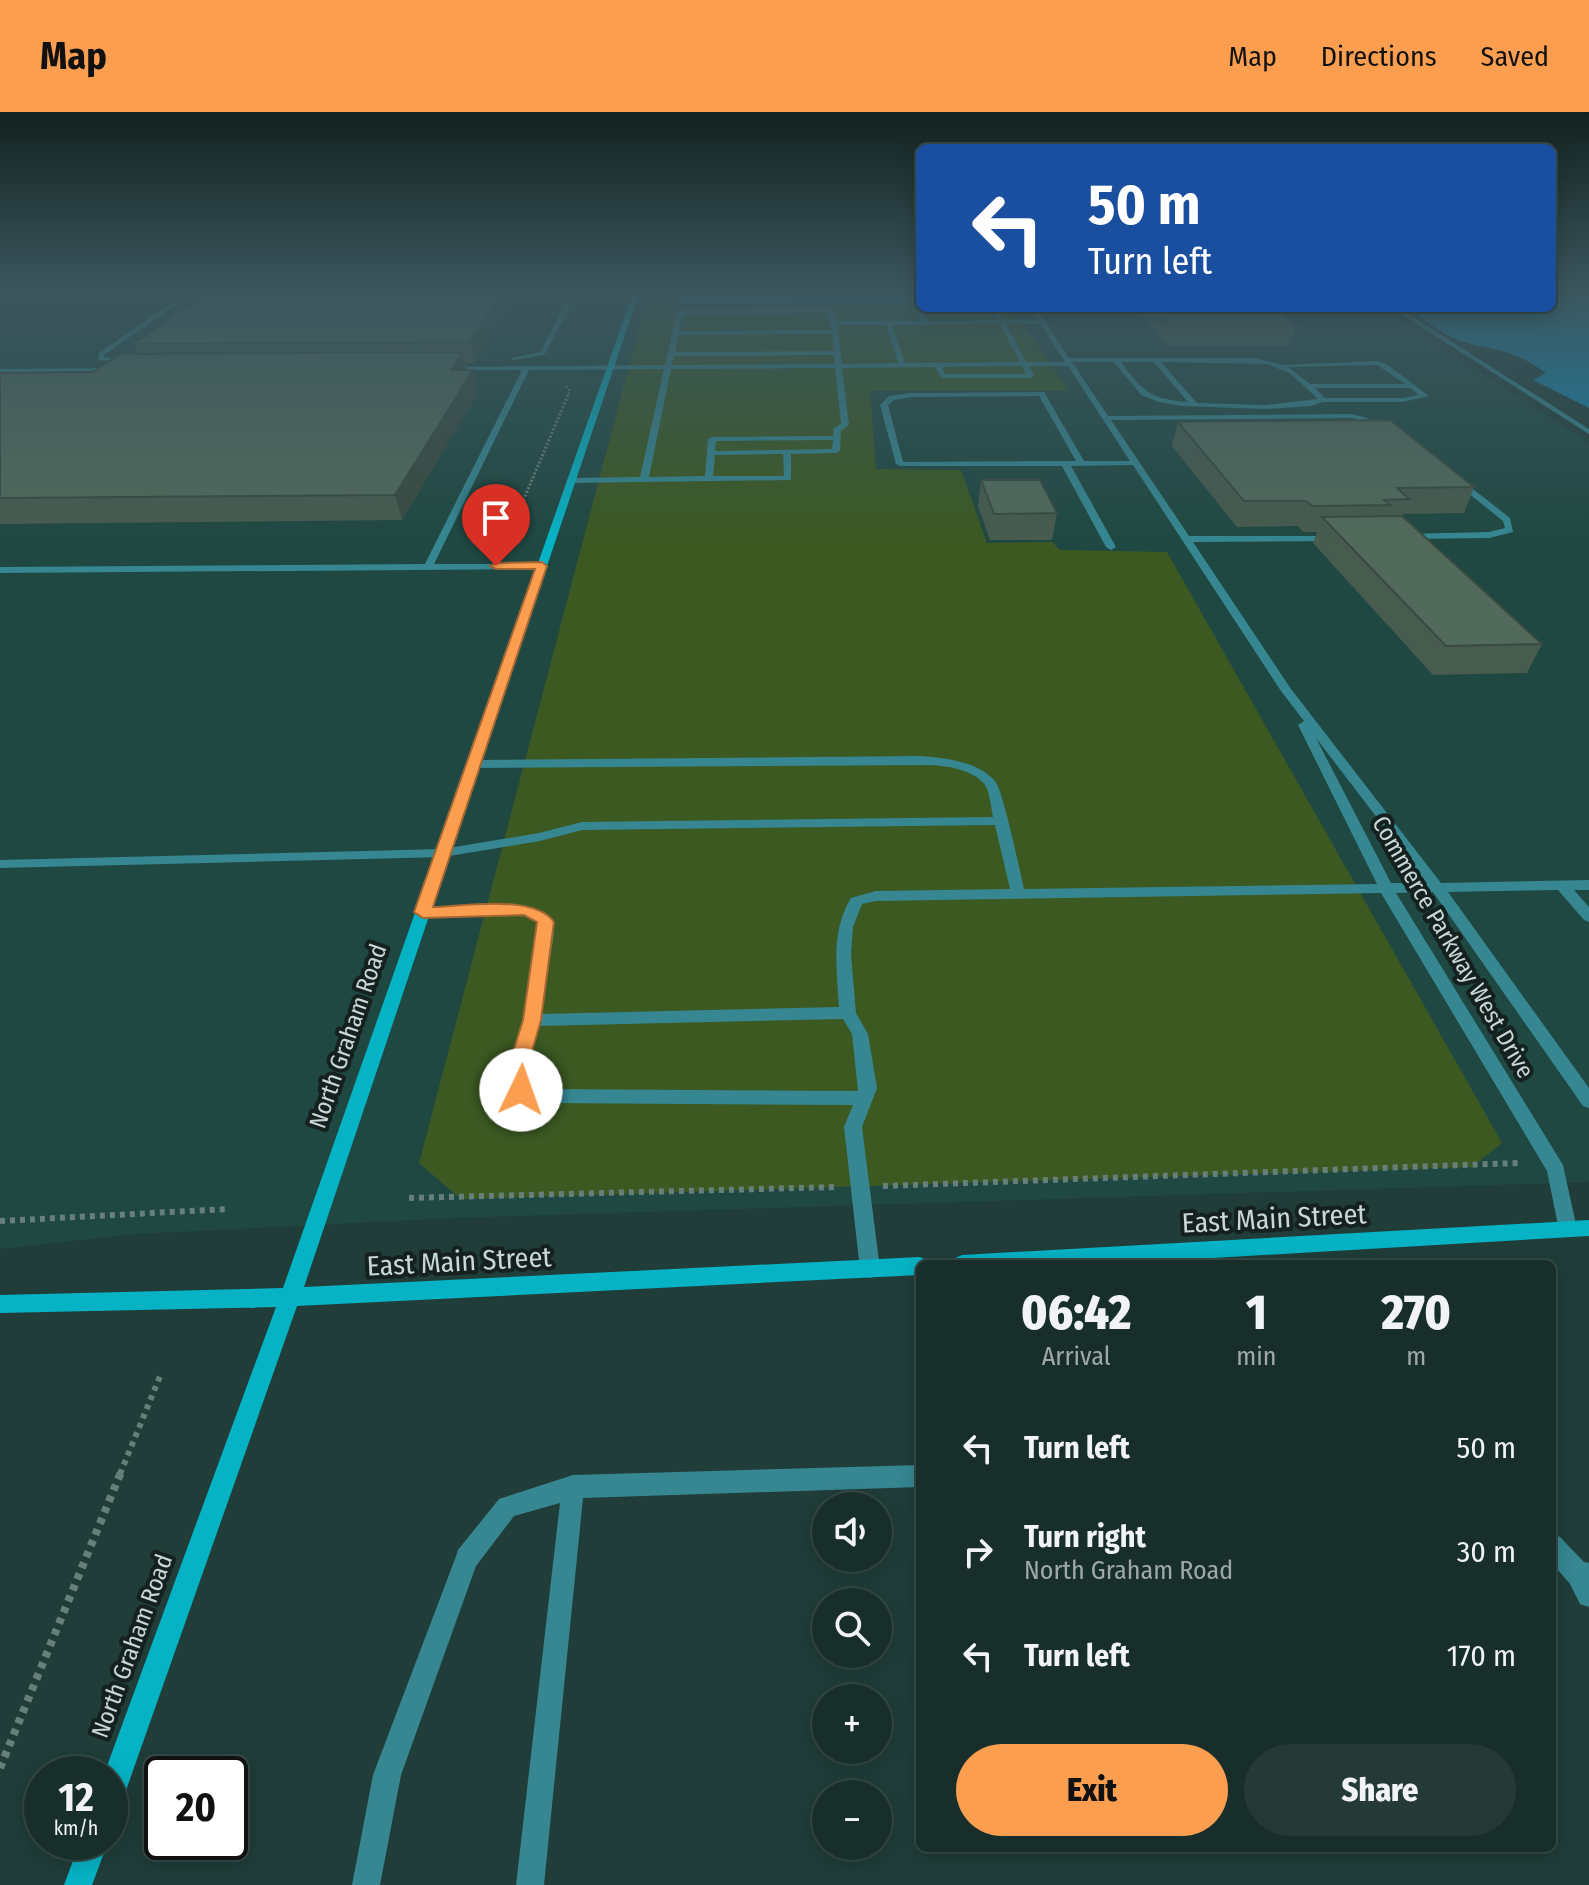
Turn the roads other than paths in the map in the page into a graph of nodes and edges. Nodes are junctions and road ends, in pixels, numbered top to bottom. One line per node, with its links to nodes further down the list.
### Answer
1 (523, 376): 35 (street)
2 (607, 376): 29 (street, North Graham Road)
3 (666, 376): 28 (street)
4 (842, 376): 20 (street)
5 (942, 376): 6 (street)
6 (1031, 376)
7 (1078, 376): 17 (street, Commerce Parkway West Drive)
8 (1129, 376): 16 (street)
9 (1170, 376): 16 (street)
10 (1297, 376): 13 (street)
11 (1401, 376): 14 (street)
12 (1501, 376): 19 (street)
13 (1308, 386): 14 (street); 15 (street)
14 (1414, 386): 15 (street)
15 (1323, 400): 16 (street)
16 (1195, 405)
17 (1105, 418): 18 (street); 25 (street, Commerce Parkway West Drive)
18 (1395, 428)
19 (1589, 432)
20 (836, 434): 21 (street); 22 (street)
21 (787, 452): 22 (street); 27 (street)
22 (711, 453): 27 (street)
23 (1065, 463): 24 (street); 24 (street); 33 (street)
24 (1081, 463): 25 (street)
25 (1135, 463): 32 (street, Commerce Parkway West Drive)
26 (1451, 474): 31 (street)
27 (709, 478): 28 (street)
28 (644, 479): 29 (street)
29 (571, 480): 34 (street, North Graham Road)
30 (1349, 537): 32 (street)
31 (1395, 537)
32 (1185, 539): 37 (street, Commerce Parkway West Drive)
33 (1111, 547)
34 (542, 566): 35 (street); 38 (street, North Graham Road)
35 (428, 567): 36 (street)
36 (0, 570)
37 (1287, 691): 44 (street, Commerce Parkway West Drive); 45 (street, Commerce Parkway West Drive)
38 (473, 764): 39 (street); 40 (street, North Graham Road)
39 (1000, 821): 40 (street); 46 (street)
40 (443, 853): 41 (street); 47 (street, North Graham Road)
41 (0, 864)
42 (1562, 885): 43 (street); 45 (street); 48 (street)
43 (1589, 885)
44 (1385, 888): 45 (street); 46 (street); 54 (street, Commerce Parkway West Drive)
45 (1438, 888): 52 (street, Commerce Parkway West Drive)
46 (1018, 894): 49 (street)
47 (423, 912): 50 (street); 58 (street, North Graham Road)
48 (1589, 917)
49 (848, 1013): 50 (street); 51 (street)
50 (532, 1020): 51 (street)
51 (864, 1098): 57 (street)
52 (1589, 1101)
53 (1589, 1228): 54 (street, East Main Street)
54 (1567, 1229): 55 (street, East Main Street)
55 (1031, 1260)
56 (916, 1266): 57 (street, East Main Street)
57 (870, 1269): 58 (street, East Main Street)
58 (290, 1297): 59 (street, East Main Street); 64 (street, North Graham Road)
59 (0, 1304)
60 (916, 1476): 61 (street)
61 (573, 1487): 67 (street); 68 (street)
62 (1556, 1549): 63 (street)
63 (1586, 1581)
64 (124, 1756)
65 (87, 1860): 66 (street)
66 (78, 1885)
67 (366, 1885)
68 (530, 1885)

